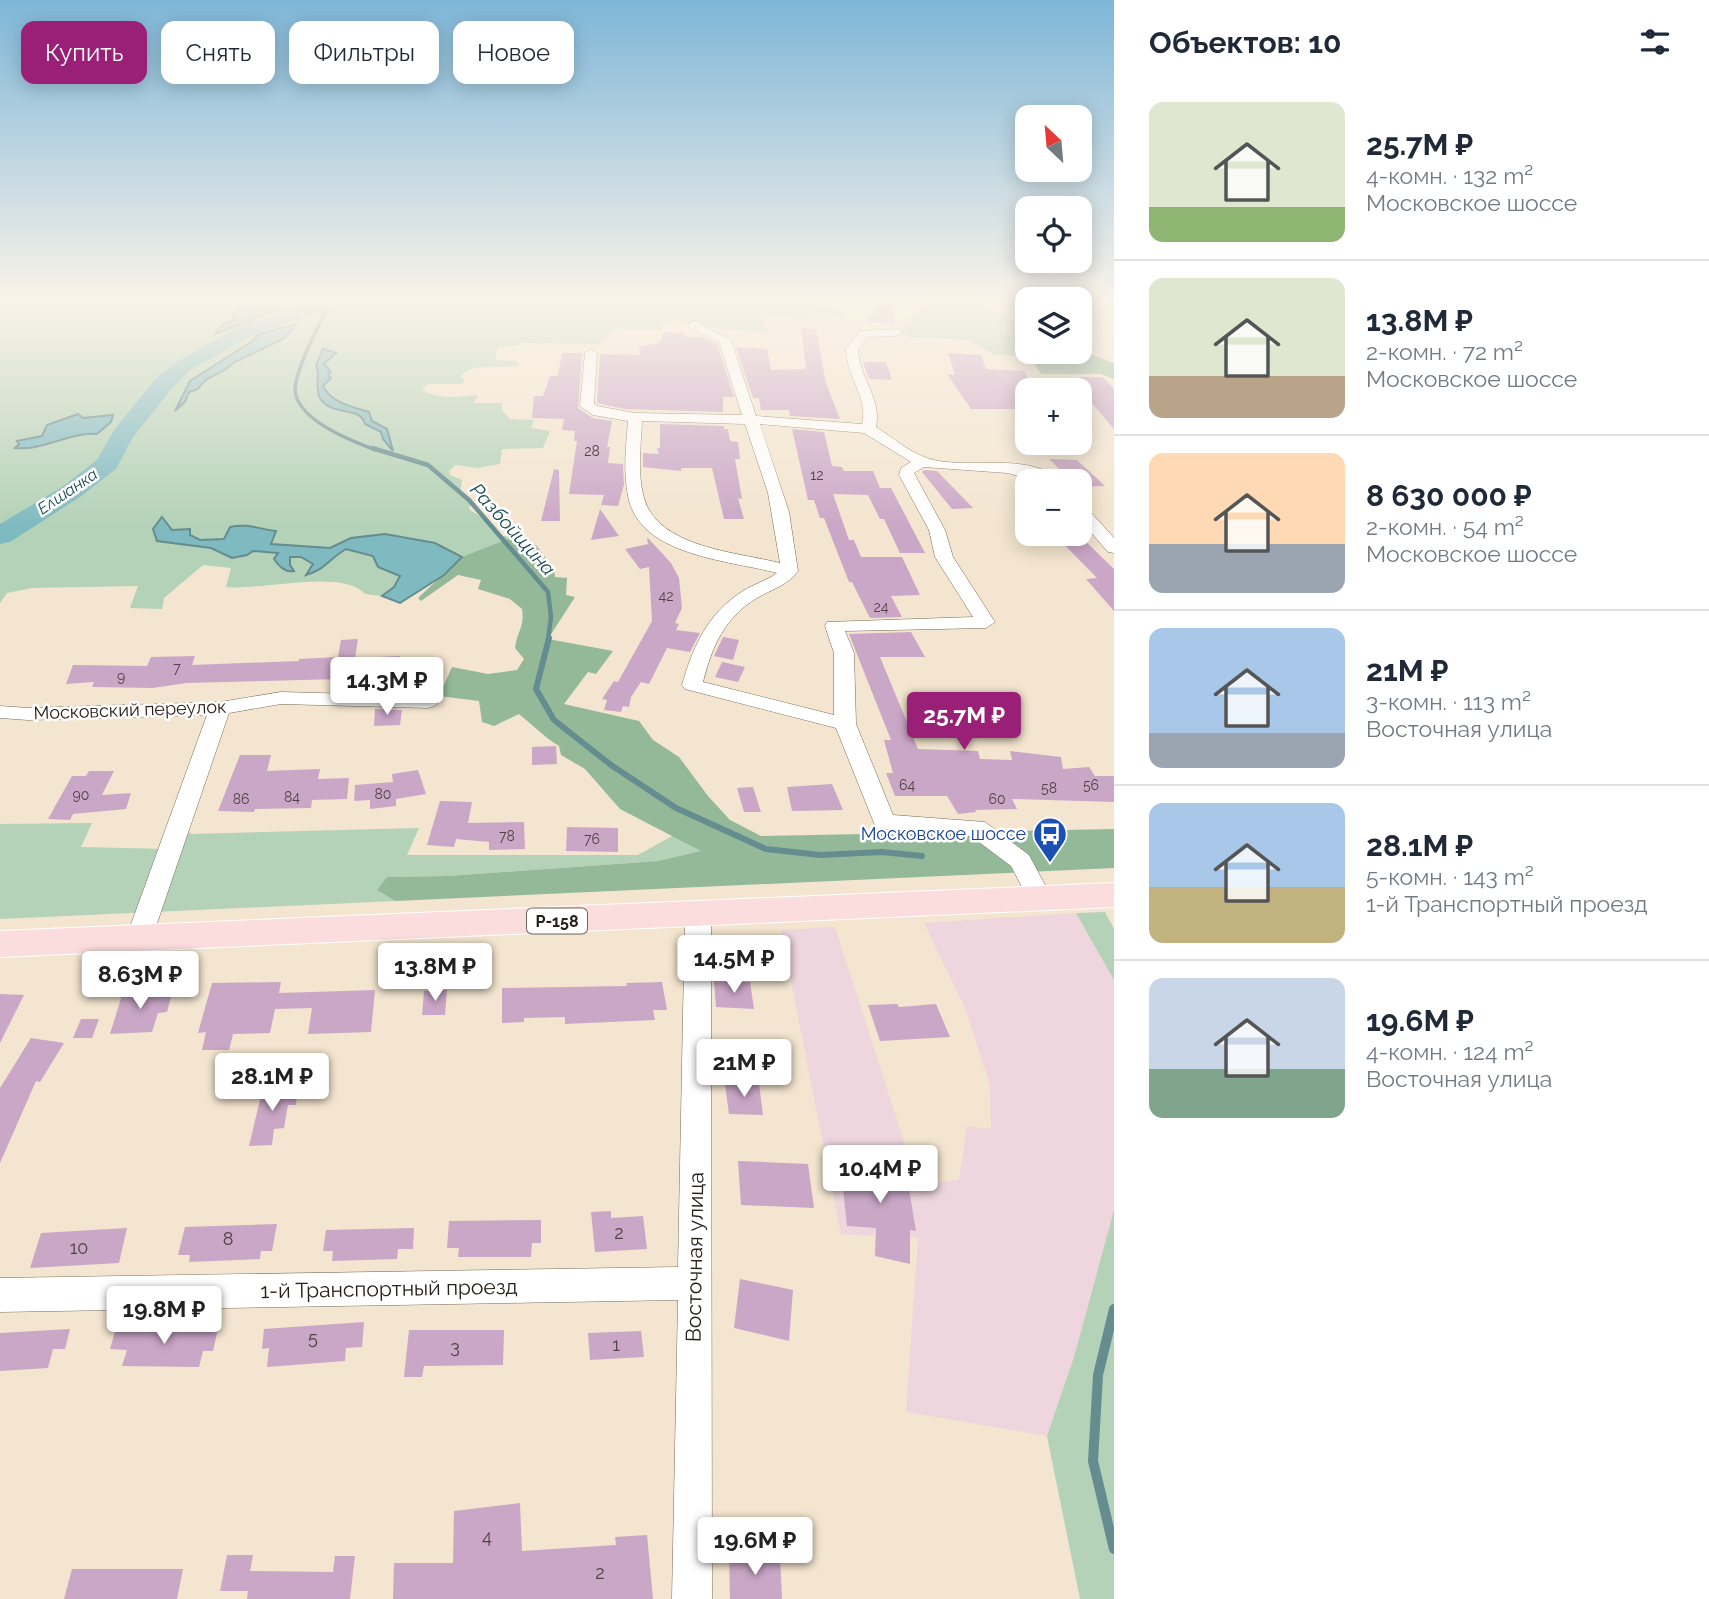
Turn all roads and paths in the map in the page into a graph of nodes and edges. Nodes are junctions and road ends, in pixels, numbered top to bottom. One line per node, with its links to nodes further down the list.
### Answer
1 (589, 377): 4 (street)
2 (733, 377): 5 (street)
3 (857, 377): 6 (street)
4 (635, 417): 5 (street); 11 (street)
5 (751, 420): 6 (street); 11 (street)
6 (868, 429): 7 (street)
7 (922, 461): 8 (street); 15 (street)
8 (1015, 474)
9 (1092, 523): 10 (street)
10 (1114, 548)
11 (789, 571): 15 (street)
12 (428, 702): 13 (street, Московский переулок)
13 (220, 708): 14 (street, Московский переулок); 19 (street)
14 (0, 712)
15 (845, 724): 17 (street)
16 (1114, 895): 17 (main road, Р-158)
17 (1040, 898): 18 (main road, Р-158)
18 (698, 915): 19 (main road, Р-158); 21 (street, Восточная улица)
19 (139, 938): 20 (main road, Р-158)
20 (0, 944)
21 (695, 1283): 22 (street, 1-й Транспортный проезд); 23 (street, Восточная улица)
22 (0, 1296)
23 (692, 1599)

